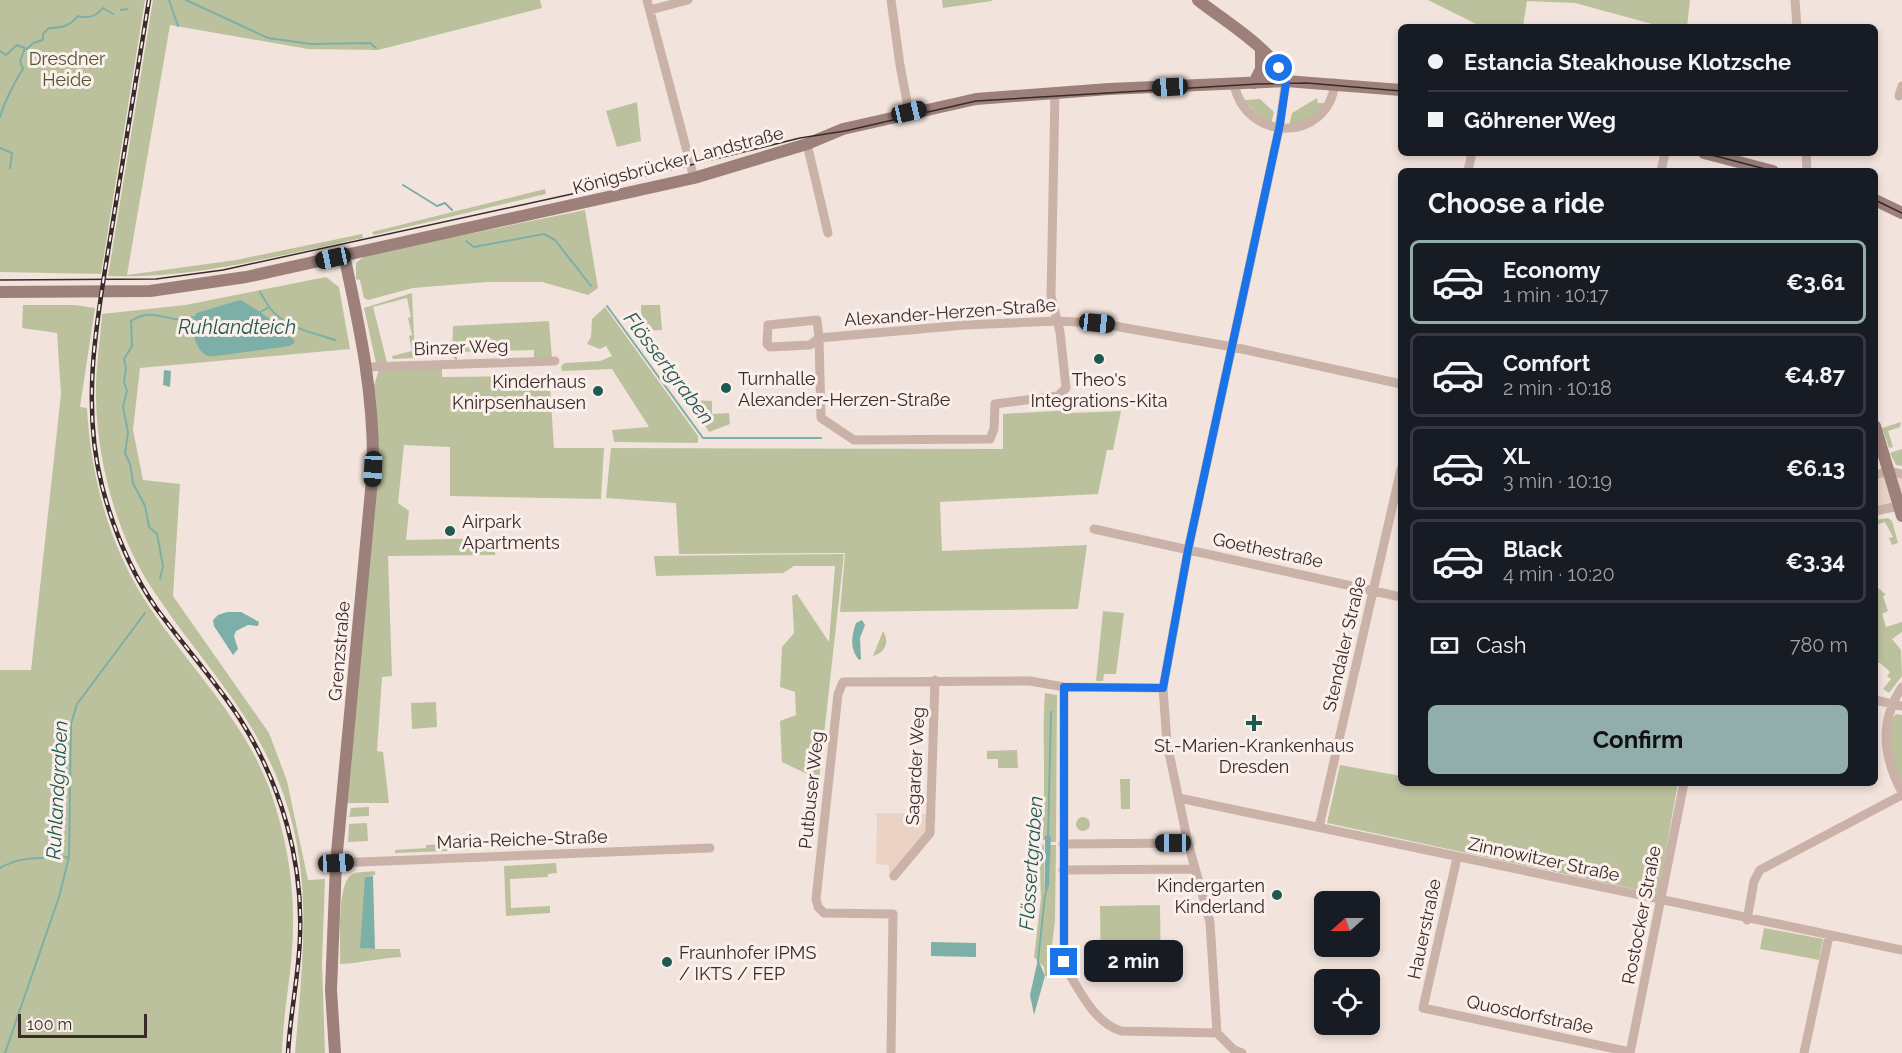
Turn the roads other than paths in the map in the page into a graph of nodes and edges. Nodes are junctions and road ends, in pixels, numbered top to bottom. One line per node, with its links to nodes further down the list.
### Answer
1 (647, 0): 6 (street)
2 (688, 0): 6 (street)
3 (891, 0): 17 (street)
4 (1198, 0): 8 (main road)
5 (1795, 0): 7 (street)
6 (650, 10): 22 (street)
7 (1797, 24)
8 (1261, 50): 9 (main road); 10 (main road)
9 (1286, 81): 10 (main road, Königsbrücker Landstraße); 11 (main road, Königsbrücker Landstraße); 18 (street)
10 (1254, 83): 12 (main road, Königsbrücker Landstraße)
11 (1335, 83): 14 (main road, Königsbrücker Landstraße); 18 (street)
12 (1234, 84): 15 (main road, Königsbrücker Landstraße); 18 (street)
13 (1902, 86): 16 (street)
14 (1398, 90)
15 (1055, 93): 17 (main road, Königsbrücker Landstraße); 28 (street)
16 (1899, 96)
17 (909, 112): 19 (main road, Königsbrücker Landstraße)
18 (1280, 126): 30 (street)
19 (807, 144): 22 (main road, Königsbrücker Landstraße); 25 (street)
20 (1716, 156): 21 (main road)
21 (1762, 168)
22 (694, 178): 26 (main road, Königsbrücker Landstraße)
23 (1878, 201): 24 (main road)
24 (1902, 213)
25 (828, 233)
26 (344, 255): 27 (main road, Königsbrücker Landstraße); 32 (main road, Grenzstraße)
27 (0, 292)
28 (1057, 321): 29 (street, Alexander-Herzen-Straße); 29 (street); 30 (street, Alexander-Herzen-Straße)
29 (819, 338): 29 (street, Alexander-Herzen-Straße)
30 (1233, 347): 33 (street, Alexander-Herzen-Straße); 42 (street)
31 (555, 361): 32 (street, Binzer Weg)
32 (368, 367): 60 (main road, Grenzstraße)
33 (1398, 383)
34 (1878, 436): 35 (main road)
35 (1889, 471): 36 (street); 37 (street); 39 (main road)
36 (1878, 474)
37 (1902, 474)
38 (1398, 482): 43 (street, Stendaler Straße)
39 (1901, 508): 40 (street)
40 (1878, 512)
41 (1094, 529): 42 (street, Goethestraße)
42 (1188, 550): 43 (street, Goethestraße); 48 (street)
43 (1373, 591): 44 (street, Goethestraße); 55 (street, Stendaler Straße)
44 (1398, 596)
45 (936, 680): 46 (street, Putbuser Weg); 63 (street, Sagarder Weg); 71 (street, Putbuser Weg)
46 (1064, 687): 48 (street, Putbuser Weg); 57 (street)
47 (1902, 687): 50 (street)
48 (1163, 688): 54 (street)
49 (1878, 701): 50 (street)
50 (1891, 704): 51 (street); 53 (street)
51 (1902, 706)
52 (1683, 786): 64 (street, Rostocker Straße)
53 (1902, 794): 65 (street)
54 (1179, 798): 55 (street, Zinnowitzer Straße); 56 (street)
55 (1319, 827): 59 (street, Zinnowitzer Straße)
56 (1188, 843): 57 (street); 61 (street)
57 (1063, 844): 62 (street)
58 (710, 848): 60 (street, Maria-Reiche-Straße)
59 (1456, 858): 64 (street, Zinnowitzer Straße); 68 (street, Hauerstraße)
60 (336, 863): 70 (main road, Grenzstraße)
61 (1195, 869): 62 (street); 69 (street)
62 (1063, 870): 69 (street)
63 (894, 876)
64 (1661, 900): 65 (street, Zinnowitzer Straße); 73 (street, Rostocker Straße)
65 (1747, 920): 66 (street, Zinnowitzer Straße)
66 (1829, 936): 67 (street, Zinnowitzer Straße); 74 (street)
67 (1902, 950)
68 (1423, 1008): 73 (street, Quosdorfstraße)
69 (1217, 1033): 72 (street)
70 (335, 1053)
71 (891, 1053)
72 (1242, 1053)
73 (1630, 1053)
74 (1804, 1053)

